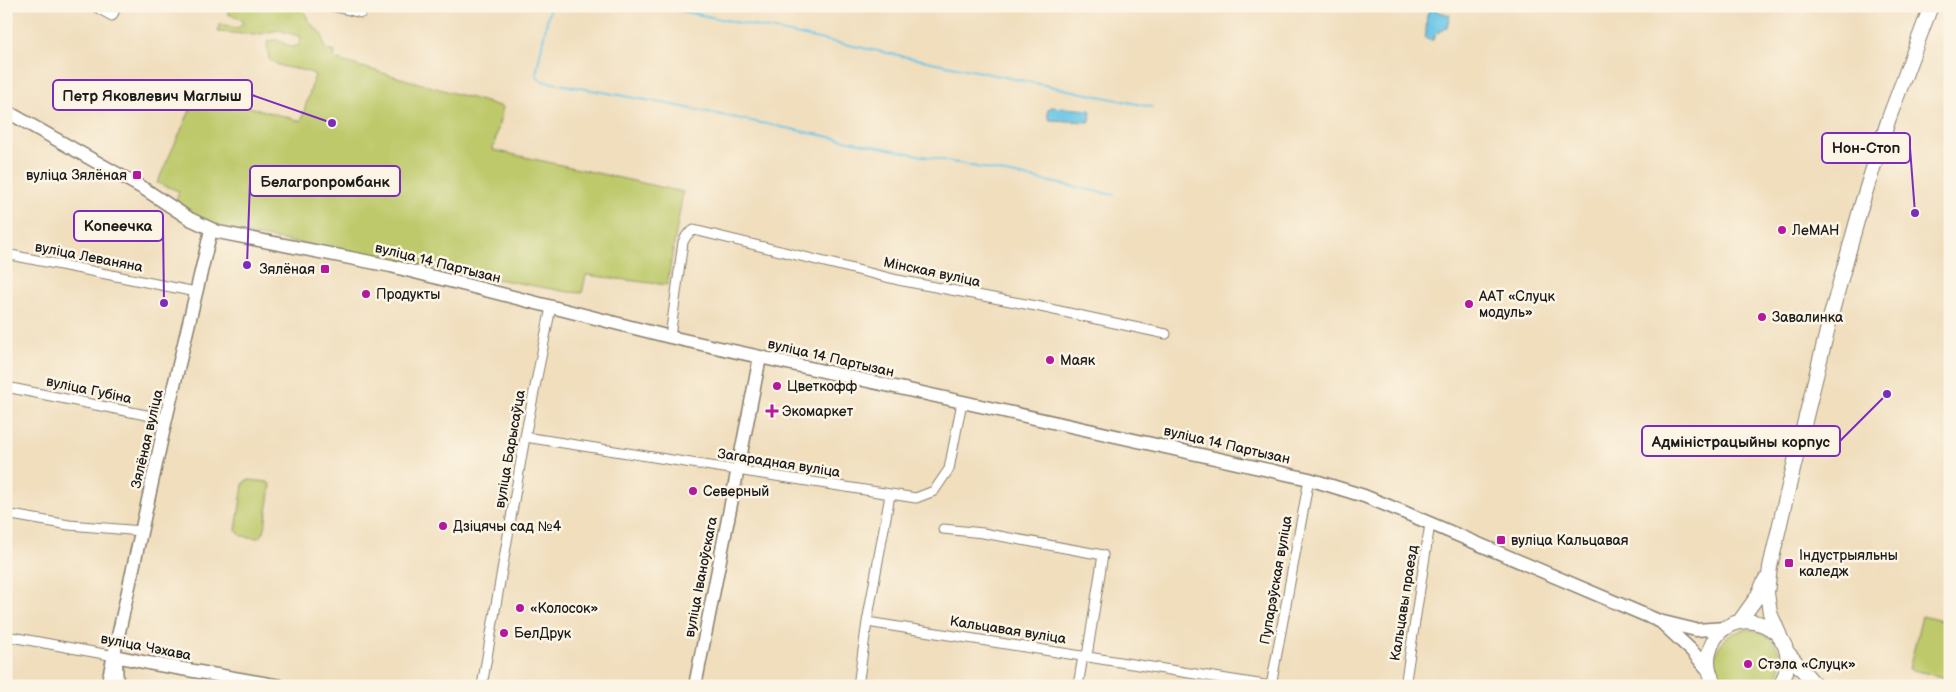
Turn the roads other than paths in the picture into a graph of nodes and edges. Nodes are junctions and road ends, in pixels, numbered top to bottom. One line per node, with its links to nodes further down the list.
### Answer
1 (94, 6): 2 (street)
2 (117, 6)
3 (332, 6): 4 (street)
4 (363, 6)
5 (1931, 6): 25 (main road)
6 (6, 112): 7 (main road, вуліца 14 Партызан)
7 (211, 230): 9 (main road, Зялёная вуліца); 10 (main road, вуліца 14 Партызан)
8 (6, 254): 9 (street, вуліца Леваняна)
9 (196, 292): 16 (main road, Зялёная вуліца)
10 (551, 307): 12 (main road, вуліца 14 Партызан); 17 (street, вуліца Барысаўца)
11 (1166, 334): 12 (street, Мінская вуліца)
12 (670, 338): 13 (main road, вуліца 14 Партызан)
13 (760, 357): 15 (main road, вуліца 14 Партызан); 18 (main road, вуліца Іваноўскага)
14 (6, 387): 16 (street, вуліца Губіна)
15 (962, 402): 19 (main road, вуліца 14 Партызан); 20 (street, Загарадная вуліца)
16 (166, 419): 24 (main road, Зялёная вуліца)
17 (525, 437): 18 (street, Загарадная вуліца); 38 (street, вуліца Барысаўца)
18 (737, 469): 20 (street, Загарадная вуліца); 39 (main road, вуліца Іваноўскага)
19 (1309, 479): 22 (main road, вуліца 14 Партызан); 42 (street, Пупарэўская вуліца)
20 (890, 495): 27 (street)
21 (6, 514): 24 (street)
22 (1430, 524): 26 (main road, вуліца 14 Партызан); 43 (street, Кальцавы праезд)
23 (944, 529): 33 (street)
24 (142, 531): 32 (main road, Зялёная вуліца)
25 (1770, 567): 28 (main road); 30 (main road)
26 (1659, 621): 28 (main road, вуліца 14 Партызан); 34 (main road, вуліца 14 Партызан)
27 (868, 622): 33 (street, Кальцавая вуліца); 40 (street)
28 (1733, 625): 30 (main road); 34 (main road)
29 (6, 636): 32 (street, вуліца Чэхава)
30 (1780, 636): 31 (main road)
31 (1788, 653): 44 (main road); 45 (main road)
32 (115, 656): 35 (main road, Зялёная вуліца); 36 (main road, Зялёная вуліца); 37 (main road, вуліца Чэхава)
33 (1085, 656): 41 (street); 42 (street, Кальцавая вуліца)
34 (1712, 680)
35 (107, 686)
36 (117, 686)
37 (280, 686)
38 (482, 686)
39 (696, 686)
40 (858, 686)
41 (1078, 686)
42 (1271, 686)
43 (1405, 686)
44 (1780, 686)
45 (1816, 686)

